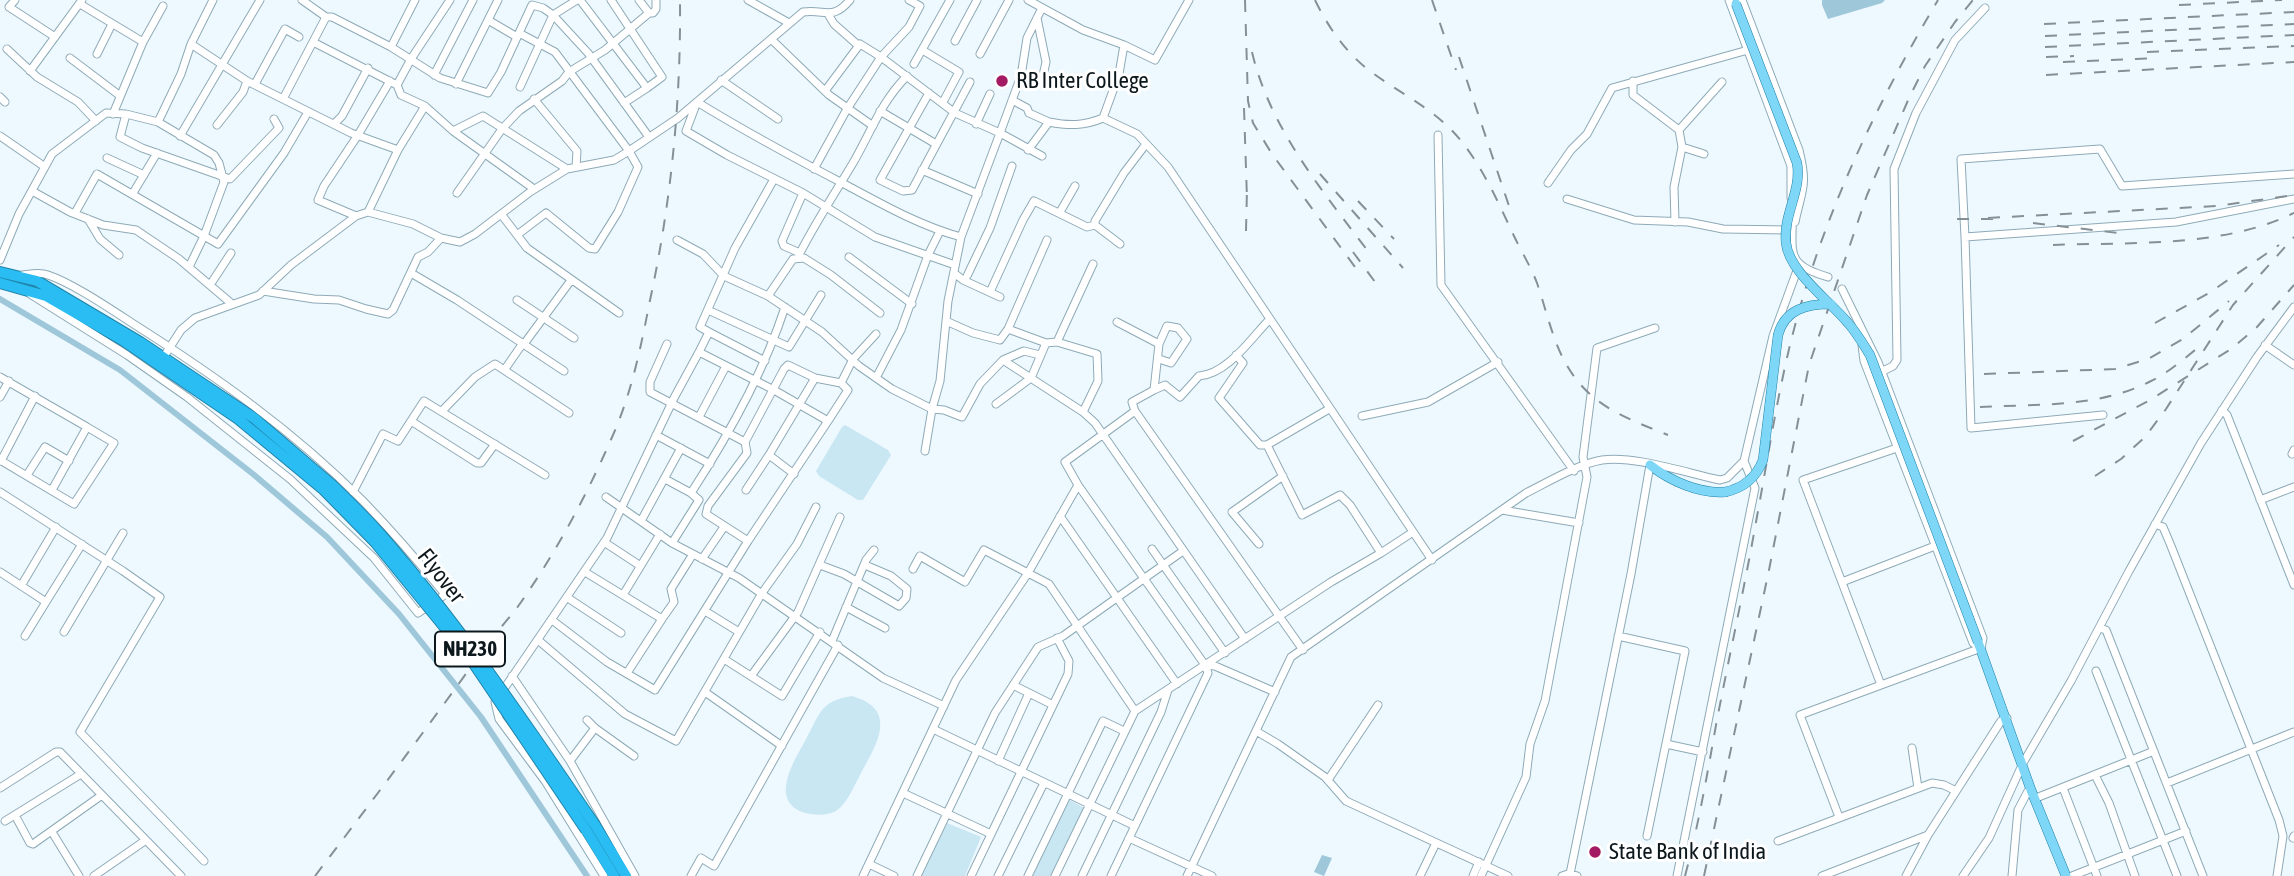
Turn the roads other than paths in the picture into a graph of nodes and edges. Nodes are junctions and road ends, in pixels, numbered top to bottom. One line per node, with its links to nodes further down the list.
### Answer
1 (15, 0): 36 (street)
2 (213, 0): 42 (street)
3 (260, 0): 58 (street)
4 (302, 0): 29 (street)
5 (415, 0): 47 (street)
6 (450, 0): 56 (street)
7 (474, 0): 62 (street)
8 (498, 0): 31 (street)
9 (578, 0): 28 (street); 43 (street)
10 (611, 0): 34 (street)
11 (639, 0): 26 (street)
12 (656, 0): 26 (street)
13 (748, 0): 32 (street)
14 (850, 0): 27 (street)
15 (909, 0): 53 (street)
16 (950, 0): 50 (street)
17 (977, 0): 39 (street)
18 (1009, 0): 52 (street)
19 (1028, 0): 23 (street)
20 (1189, 0): 45 (street)
21 (1736, 1): 49 (street); 151 (street); 187 (main road, bridge)
22 (81, 2): 33 (street); 36 (street)
23 (1040, 4): 30 (street); 45 (street)
24 (163, 6): 40 (street)
25 (1985, 8): 227 (street)
26 (649, 13): 34 (street)
27 (828, 14): 32 (street); 46 (street)
28 (553, 15): 35 (street); 44 (street); 55 (street)
29 (326, 17): 41 (street); 47 (street)
30 (1037, 18): 71 (street); 80 (street)
31 (488, 20): 35 (street); 70 (street)
32 (789, 23): 38 (street)
33 (112, 24): 40 (street); 51 (street)
34 (631, 29): 43 (street); 73 (street)
35 (518, 35): 44 (street); 70 (street)
36 (55, 37): 60 (street)
37 (299, 37): 68 (street)
38 (771, 39): 64 (street); 74 (street)
39 (954, 41)
40 (143, 42): 77 (street)
41 (313, 42): 59 (street); 78 (street)
42 (191, 44): 58 (street); 95 (street)
43 (613, 44): 55 (street); 73 (street)
44 (541, 45): 61 (street); 72 (street)
45 (1124, 45): 91 (street)
46 (859, 46): 53 (street); 74 (street)
47 (391, 47): 56 (street)
48 (7, 50): 60 (street)
49 (1748, 50): 65 (street); 151 (street)
50 (924, 51): 57 (street); 82 (street)
51 (97, 54)
52 (981, 54)
53 (881, 57): 63 (street); 85 (street)
54 (70, 58): 77 (street)
55 (592, 58): 61 (street); 83 (street)
56 (411, 59): 62 (street); 69 (street)
57 (914, 64)
58 (223, 65): 68 (street); 109 (street)
59 (368, 68): 69 (street); 97 (street)
60 (30, 71): 94 (street)
61 (569, 72): 79 (street); 116 (street)
62 (434, 75): 70 (street)
63 (907, 76): 75 (street); 86 (street)
64 (721, 80): 81 (street); 93 (street)
65 (1633, 81): 103 (street); 132 (street)
66 (971, 82): 88 (street)
67 (1722, 82): 103 (street)
68 (251, 83): 78 (street); 99 (street)
69 (393, 83): 84 (street); 106 (street)
70 (456, 84)
71 (1045, 85)
72 (520, 87)
73 (647, 88): 83 (street)
74 (825, 91): 85 (street)
75 (929, 93): 82 (street); 101 (street)
76 (990, 94): 98 (street)
77 (119, 95): 89 (street)
78 (283, 99): 87 (street)
79 (534, 99): 102 (street); 124 (street)
80 (1012, 100): 96 (street); 105 (street)
81 (697, 102): 110 (street); 125 (street); 130 (street)
82 (943, 102): 88 (street)
83 (624, 103): 110 (street)
84 (425, 106): 104 (street); 114 (street)
85 (847, 109): 100 (street); 125 (street)
86 (880, 110): 100 (street); 101 (street)
87 (308, 112): 97 (street); 154 (street)
88 (955, 113): 98 (street); 111 (street)
89 (113, 114): 90 (street); 94 (street)
90 (126, 114): 95 (street); 118 (street)
91 (1103, 118): 96 (street); 112 (street)
92 (274, 119): 129 (street)
93 (778, 119)
94 (96, 121): 123 (street)
95 (158, 122): 109 (street)
96 (1049, 122): 115 (street)
97 (334, 124): 106 (street)
98 (976, 124): 105 (street)
99 (218, 125)
100 (873, 126): 131 (street)
101 (909, 128): 111 (street); 126 (street)
102 (502, 129): 104 (street); 117 (street); 124 (street)
103 (1679, 130): 113 (street)
104 (453, 131): 117 (street)
105 (1000, 134): 115 (street); 139 (street)
106 (358, 135): 114 (street); 147 (street)
107 (1438, 135): 222 (street)
108 (0, 136): 123 (street)
109 (180, 136): 129 (street)
110 (649, 137): 116 (street)
111 (936, 144): 126 (street)
112 (1146, 144): 150 (street); 194 (street)
113 (1682, 147): 119 (street); 149 (street)
114 (398, 150): 143 (street)
115 (1028, 150): 120 (street)
116 (629, 151): 124 (street); 153 (street)
117 (485, 152): 134 (street); 137 (street)
118 (157, 153): 128 (street); 129 (street)
119 (1704, 154)
120 (1042, 156)
121 (107, 158): 128 (street)
122 (1012, 166): 172 (street)
123 (45, 167): 135 (street)
124 (571, 168): 134 (street)
125 (814, 169): 131 (street)
126 (922, 170): 139 (street)
127 (2294, 174): 156 (street)
128 (144, 175): 136 (street)
129 (223, 177): 154 (street)
130 (774, 178): 138 (street); 171 (street)
131 (840, 182): 142 (street); 152 (street)
132 (1548, 183)
133 (1075, 186): 144 (street)
134 (534, 189): 146 (street)
135 (32, 191): 145 (street); 165 (street)
136 (133, 193): 145 (street); 154 (street)
137 (457, 193)
138 (803, 193): 142 (street); 142 (street)
139 (978, 194): 155 (street)
140 (2294, 199): 156 (street)
141 (1567, 200): 149 (street)
142 (827, 207): 163 (street)
143 (368, 212): 147 (street); 157 (street)
144 (1060, 212): 150 (street); 180 (street)
145 (75, 213): 148 (street)
146 (501, 214): 153 (street); 157 (street)
147 (356, 216): 179 (street)
148 (88, 219): 162 (street); 168 (street)
149 (1675, 222): 151 (street)
150 (1094, 225): 160 (street)
151 (1793, 230): 167 (street)
152 (940, 231): 155 (street); 163 (street)
153 (517, 235): 191 (street)
154 (204, 236): 168 (street)
155 (961, 237): 169 (street)
156 (1965, 237): 251 (street)
157 (441, 238): 170 (street)
158 (677, 240): 171 (street)
159 (1047, 240): 200 (street)
160 (1120, 244)
161 (231, 253): 177 (street)
162 (119, 255)
163 (928, 255): 169 (street); 186 (street)
164 (849, 257): 186 (street)
165 (0, 260)
166 (1093, 264): 206 (street)
167 (1799, 264): 173 (street); 269 (street)
168 (189, 267): 177 (street)
169 (955, 269): 180 (street); 196 (street)
170 (411, 273): 179 (street); 207 (street)
171 (724, 276): 182 (street); 190 (street)
172 (967, 276)
173 (1826, 277)
174 (9, 278): 175 (highway, NH230); 204 (highway, NH230); 212 (street); 214 (street); 217 (highway, NH230)
175 (0, 283)
176 (569, 283): 193 (street)
177 (210, 285): 185 (street)
178 (1842, 289): 198 (street)
179 (263, 291): 185 (street)
180 (990, 292): 183 (street)
181 (821, 295): 195 (street)
182 (768, 296): 188 (street); 192 (street)
183 (1000, 297)
184 (517, 300): 193 (street)
185 (232, 304): 212 (street)
186 (912, 304): 230 (street)
187 (1831, 304): 271 (main road, bridge); 353 (main road, bridge)
188 (785, 307): 195 (street); 205 (street)
189 (2294, 307): 211 (street)
190 (708, 310): 201 (street); 205 (street)
191 (619, 313)
192 (880, 313)
193 (542, 317): 203 (street); 207 (street)
194 (1270, 319): 216 (street); 245 (street)
195 (804, 320): 205 (street); 218 (street)
196 (946, 321): 200 (street); 244 (street)
197 (1117, 322): 210 (street)
198 (1861, 326): 227 (street); 264 (street)
199 (1655, 328): 272 (street)
200 (1008, 329): 208 (street)
201 (709, 332): 213 (street); 221 (street)
202 (876, 334): 218 (street)
203 (574, 338)
204 (124, 341): 214 (highway); 237 (highway, NH230)
205 (774, 341): 221 (street)
206 (1057, 342): 208 (street); 249 (street)
207 (523, 343): 225 (street); 226 (street)
208 (1046, 343): 215 (street)
209 (667, 344): 241 (street)
210 (1159, 344): 219 (street); 219 (street)
211 (2265, 345): 223 (street); 246 (street)
212 (170, 347): 217 (street); 284 (street)
213 (699, 352): 224 (street); 241 (street)
214 (127, 355): 240 (street)
215 (1040, 355): 220 (street); 231 (street)
216 (1236, 355): 236 (street); 262 (street)
217 (163, 358): 237 (highway, Flyover / NH230)
218 (853, 359): 230 (street); 234 (street)
219 (1159, 359): 236 (street)
220 (1003, 360): 231 (street); 244 (street)
221 (765, 361): 232 (street)
222 (1498, 362): 252 (street); 273 (street)
223 (2294, 365)
224 (726, 366): 232 (street); 253 (street)
225 (505, 369): 247 (street); 250 (street)
226 (564, 371)
227 (1881, 372): 353 (street)
228 (0, 377): 233 (street)
229 (815, 378): 234 (street); 235 (street); 243 (street)
230 (876, 378): 244 (street)
231 (1031, 378): 242 (street); 249 (street)
232 (754, 380): 235 (street); 257 (street)
233 (9, 381): 238 (street); 239 (street)
234 (841, 383): 255 (street)
235 (774, 390): 243 (street); 260 (street)
236 (1154, 390): 248 (street)
237 (206, 392): 240 (highway); 413 (highway, Flyover / NH230, bridge); 413 (highway, Flyover / NH230, bridge)
238 (35, 396): 256 (street); 267 (street)
239 (0, 397)
240 (187, 397): 284 (street)
241 (671, 403): 253 (street); 259 (street)
242 (996, 404)
243 (800, 405): 255 (street); 266 (street)
244 (933, 409): 265 (street)
245 (1329, 409): 262 (street); 298 (street)
246 (2222, 410): 287 (street); 295 (street)
247 (442, 411): 254 (street); 261 (street)
248 (1135, 411): 258 (street); 337 (street)
249 (1083, 412): 258 (street)
250 (569, 414)
251 (2103, 415)
252 (1362, 416)
253 (699, 417): 257 (street)
254 (411, 421): 261 (street); 284 (street)
255 (828, 421): 274 (street)
256 (87, 427): 268 (street); 281 (street)
257 (726, 432): 260 (street); 270 (street)
258 (1102, 434): 279 (street); 309 (street)
259 (656, 435): 263 (street); 289 (street)
260 (745, 442): 297 (street)
261 (495, 444): 276 (street)
262 (1267, 444): 277 (street)
263 (681, 448): 270 (street); 278 (street)
264 (1897, 448): 306 (street); 326 (street)
265 (925, 451)
266 (769, 456): 274 (street); 282 (street)
267 (0, 460): 275 (street)
268 (69, 461): 275 (street); 281 (street)
269 (1744, 461): 271 (street); 386 (street)
270 (710, 464): 285 (street)
271 (1650, 465): 272 (street); 348 (street)
272 (1584, 467): 273 (street); 294 (street)
273 (1574, 471): 290 (street)
274 (794, 474): 301 (street)
275 (27, 475): 281 (street)
276 (545, 475)
277 (1283, 476): 305 (street); 310 (street)
278 (665, 479): 285 (street); 293 (street)
279 (1078, 485): 291 (street); 324 (street)
280 (2294, 487): 287 (street)
281 (52, 490)
282 (746, 490)
283 (0, 492): 296 (street)
284 (353, 492)
285 (691, 493): 303 (street)
286 (606, 497): 289 (street)
287 (2260, 500): 327 (street)
288 (816, 507): 329 (street)
289 (622, 509): 293 (street); 302 (street)
290 (1502, 510): 294 (street); 313 (street)
291 (1060, 516): 323 (street); 332 (street)
292 (840, 517): 316 (street)
293 (641, 521): 300 (street)
294 (1579, 523): 427 (street)
295 (2155, 524): 342 (street); 383 (street)
296 (56, 527): 304 (street); 328 (street)
297 (724, 527): 301 (street); 312 (street)
298 (1413, 532): 310 (street); 313 (street)
299 (123, 533): 314 (street)
300 (660, 534): 303 (street); 315 (street)
301 (748, 541): 322 (street)
302 (604, 542): 315 (street); 321 (street)
303 (672, 543): 311 (street)
304 (82, 544): 314 (street); 333 (street)
305 (1259, 544)
306 (1935, 546): 326 (street); 353 (street)
307 (1152, 549): 318 (street)
308 (874, 550): 317 (street)
309 (1183, 551): 318 (street); 350 (street)
310 (1381, 553): 337 (street)
311 (693, 554): 312 (street); 338 (street)
312 (702, 559): 322 (street)
313 (1432, 560): 354 (street)
314 (108, 561): 343 (street); 425 (street)
315 (639, 565): 330 (street)
316 (820, 565): 325 (street); 336 (street)
317 (866, 565): 325 (street); 325 (street)
318 (1163, 565): 324 (street); 355 (street)
319 (913, 569): 323 (street)
320 (0, 572): 328 (street)
321 (585, 572): 330 (street); 331 (street)
322 (730, 573): 329 (street); 335 (street)
323 (1028, 573): 340 (street); 371 (street)
324 (1144, 579): 332 (street); 357 (street)
325 (856, 582): 334 (street)
326 (1842, 582): 364 (street)
327 (2294, 585)
328 (21, 586): 333 (street)
329 (762, 593): 336 (street); 344 (street)
330 (623, 595): 338 (street)
331 (568, 598): 339 (street); 346 (street)
332 (1117, 598): 340 (street); 362 (street)
333 (46, 602): 347 (street)
334 (846, 607): 341 (street); 352 (street)
335 (705, 611): 344 (street); 359 (street)
336 (794, 615): 345 (street); 361 (street)
337 (1278, 617): 350 (street); 354 (street)
338 (662, 619): 359 (street)
339 (552, 620): 351 (street); 359 (street)
340 (1077, 626): 349 (street); 372 (street)
341 (885, 628)
342 (2099, 628): 385 (street); 391 (street)
343 (64, 632)
344 (739, 632): 356 (street)
345 (820, 632): 352 (street); 361 (street)
346 (621, 633)
347 (25, 636)
348 (1618, 636): 380 (street); 431 (street)
349 (1057, 638): 363 (street); 369 (street)
350 (1245, 639): 355 (street)
351 (538, 640): 360 (street); 366 (street)
352 (835, 643): 371 (street); 381 (street)
353 (1979, 645): 364 (street); 373 (main road)
354 (1303, 650): 367 (street)
355 (1225, 653): 357 (street)
356 (724, 659): 361 (street); 366 (street)
357 (1205, 665): 362 (street); 367 (street); 412 (street)
358 (2096, 671): 388 (street)
359 (626, 673)
360 (512, 676): 389 (street); 435 (street)
361 (751, 676)
362 (1177, 684): 365 (street)
363 (1013, 685): 368 (street); 384 (street)
364 (1881, 685): 410 (street)
365 (1168, 690): 372 (street); 408 (street)
366 (705, 692): 381 (street)
367 (1275, 692): 378 (street)
368 (1029, 693): 369 (street); 390 (street)
369 (1053, 705): 392 (street)
370 (1378, 705): 395 (street)
371 (944, 706): 376 (street)
372 (1135, 711): 377 (street)
373 (2007, 718): 391 (main road); 401 (street)
374 (587, 720): 375 (street)
375 (596, 728): 387 (street); 389 (street)
376 (933, 729): 384 (street); 402 (street)
377 (1124, 731): 405 (street); 406 (street)
378 (1256, 731): 395 (street); 428 (street)
379 (2294, 732): 383 (street)
380 (1666, 744): 386 (street); 418 (street)
381 (782, 746): 439 (street)
382 (1912, 748): 399 (street)
383 (2252, 749): 397 (street); 466 (street)
384 (977, 751): 390 (street); 407 (street)
385 (2154, 751): 388 (street); 397 (street)
386 (1703, 752): 455 (street)
387 (634, 756)
388 (2131, 760): 394 (street); 422 (street)
389 (569, 761): 438 (street)
390 (998, 761): 392 (street)
391 (2023, 762): 403 (main road); 458 (street)
392 (1021, 772): 396 (street); 416 (street)
393 (81, 774): 398 (street); 404 (street); 409 (street)
394 (2095, 775): 400 (street); 424 (street)
395 (1328, 780): 423 (street)
396 (1044, 783): 405 (street); 444 (street)
397 (2167, 783): 414 (street)
398 (0, 788)
399 (1918, 788): 401 (street); 410 (street)
400 (2063, 788): 403 (street); 429 (street)
401 (1956, 791): 417 (street)
402 (903, 793): 407 (street); 426 (street)
403 (2034, 794): 459 (street); 460 (main road)
404 (102, 795): 415 (street); 420 (street)
405 (1067, 795): 406 (street); 445 (street)
406 (1089, 805): 408 (street); 446 (street)
407 (947, 814): 416 (street); 442 (street)
408 (1111, 815): 412 (street); 447 (street)
409 (15, 816): 411 (street); 415 (street)
410 (1839, 817): 421 (street)
411 (5, 821)
412 (1135, 826): 419 (street)
413 (590, 828): 436 (highway, Flyover / NH230); 437 (highway, Flyover / NH230)
414 (2186, 831): 422 (street); 465 (street)
415 (52, 832): 432 (street)
416 (991, 835): 443 (street)
417 (1928, 835): 456 (street); 457 (street)
418 (1647, 836)
419 (1129, 838): 428 (street); 448 (street)
420 (146, 840): 433 (street); 434 (street)
421 (1778, 841)
422 (2163, 841): 424 (street); 464 (street)
423 (1436, 842): 427 (street); 451 (street)
424 (2126, 855): 429 (street); 463 (street)
425 (204, 861)
426 (869, 864): 440 (street); 441 (street)
427 (1483, 864): 430 (street); 452 (street); 453 (street)
428 (1192, 867): 449 (street); 450 (street)
429 (2094, 867): 461 (street); 462 (street)
430 (1497, 874): 454 (street)
431 (1570, 875)
432 (79, 876)
433 (94, 876)
434 (181, 876)
435 (604, 876)
436 (614, 876)
437 (626, 876)
438 (635, 876)
439 (691, 876)
440 (863, 876)
441 (894, 876)
442 (917, 876)
443 (971, 876)
444 (998, 876)
445 (1028, 876)
446 (1055, 876)
447 (1082, 876)
448 (1111, 876)
449 (1187, 876)
450 (1212, 876)
451 (1420, 876)
452 (1473, 876)
453 (1481, 876)
454 (1508, 876)
455 (1677, 876)
456 (1822, 876)
457 (1906, 876)
458 (1963, 876)
459 (2012, 876)
460 (2066, 876)
461 (2072, 876)
462 (2098, 876)
463 (2135, 876)
464 (2177, 876)
465 (2203, 876)
466 (2277, 876)

